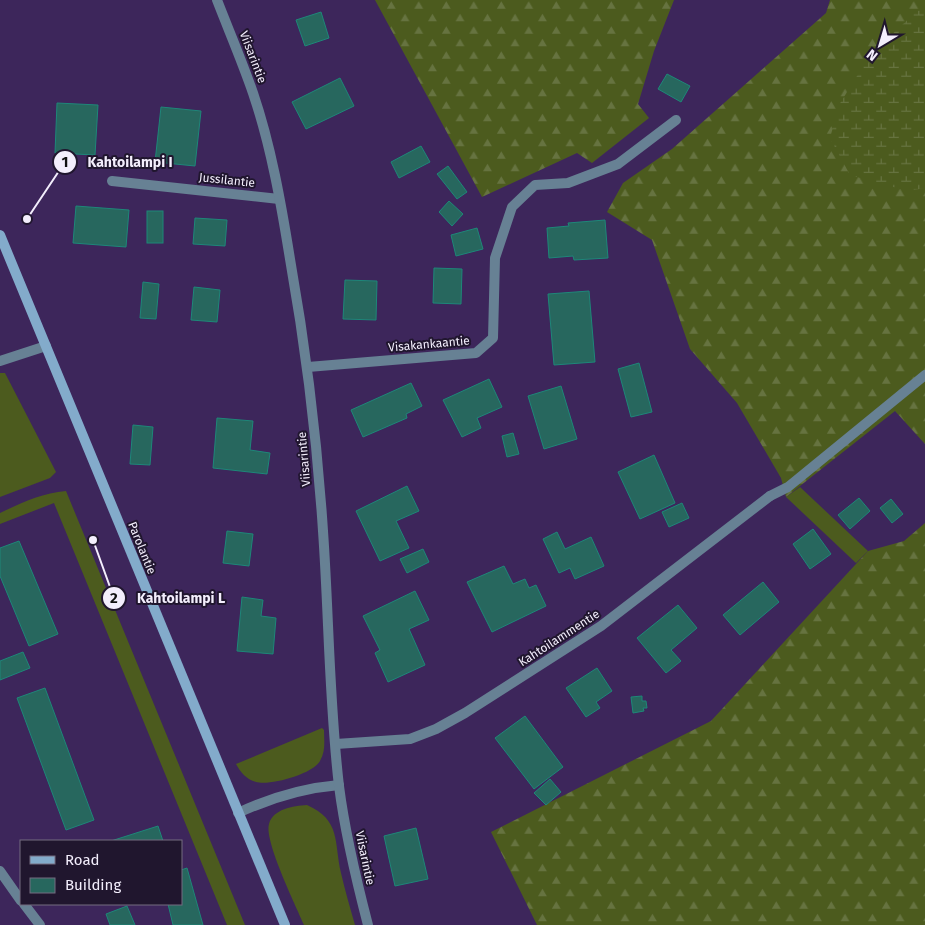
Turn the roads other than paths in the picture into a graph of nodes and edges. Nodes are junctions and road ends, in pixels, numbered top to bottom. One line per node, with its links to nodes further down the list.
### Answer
1 (217, 0): 4 (street, Viisarintie)
2 (676, 120): 8 (street, Visakankaantie)
3 (112, 181): 4 (street, Jussilantie)
4 (279, 199): 8 (street, Viisarintie)
5 (0, 235): 6 (main road, Parolantie)
6 (46, 346): 7 (street); 12 (main road, Parolantie)
7 (0, 361)
8 (308, 367): 10 (street, Viisarintie)
9 (925, 375): 10 (street, Kahtoilammentie)
10 (336, 744): 11 (street, Viisarintie)
11 (339, 785): 12 (street); 18 (street, Viisarintie)
12 (238, 813): 17 (main road, Parolantie)
13 (0, 871): 14 (street)
14 (20, 899)
15 (24, 905): 16 (street)
16 (40, 925)
17 (285, 925)
18 (368, 925)

